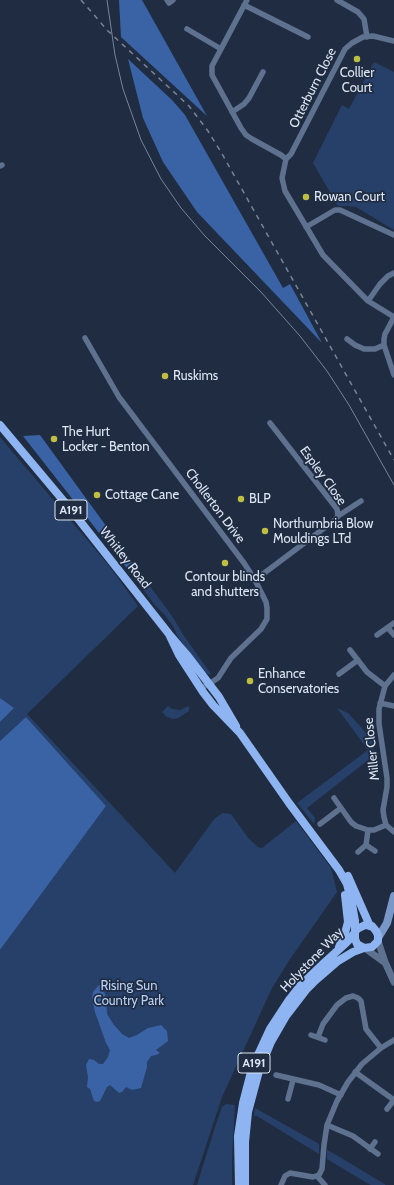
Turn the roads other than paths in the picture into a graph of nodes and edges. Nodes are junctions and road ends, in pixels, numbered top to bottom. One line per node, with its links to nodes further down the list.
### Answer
1 (167, 0): 2 (street)
2 (173, 0)
3 (337, 0): 7 (street)
4 (246, 1): 6 (street); 9 (street)
5 (187, 29): 9 (street)
6 (308, 37)
7 (368, 37): 8 (street, Otterburn Close); 12 (street, Otterburn Close)
8 (394, 41)
9 (221, 49): 11 (street)
10 (263, 72): 11 (street)
11 (232, 112): 12 (street)
12 (286, 159): 13 (street)
13 (306, 228): 14 (street); 16 (street)
14 (394, 235)
15 (394, 273): 16 (street)
16 (368, 300): 17 (street)
17 (394, 317): 20 (street)
18 (85, 338): 26 (street, Chollerton Drive)
19 (347, 339): 20 (street)
20 (384, 345): 21 (street)
21 (394, 375)
22 (270, 423): 25 (street, Espley Close)
23 (0, 425): 29 (main road, Whitley Road / A191)
24 (361, 501): 25 (street)
25 (338, 516): 26 (street, Espley Close)
26 (255, 580): 37 (street, Chollerton Drive)
27 (394, 623): 28 (street)
28 (388, 628): 30 (street); 31 (street)
29 (169, 634): 37 (main road, Whitley Road / A191); 37 (main road, Whitley Road / A191)
30 (377, 635)
31 (394, 635)
32 (350, 650): 33 (street)
33 (358, 660): 34 (street); 36 (street)
34 (340, 674)
35 (394, 675): 36 (street, Miller Close)
36 (384, 686): 38 (street, Miller Close)
37 (204, 688): 49 (main road, Whitley Road / A191)
38 (380, 703): 39 (street); 43 (street, Miller Close)
39 (394, 706)
40 (334, 798): 41 (street)
41 (341, 808): 42 (street); 44 (street)
42 (320, 824)
43 (386, 825): 44 (street); 45 (street)
44 (368, 830): 46 (street)
45 (394, 832)
46 (366, 845): 47 (street); 48 (street)
47 (375, 851)
48 (358, 852)
49 (330, 856): 52 (main road, Whitley Road / A191); 53 (main road, Whitley Road / A191); 56 (main road)
50 (394, 896): 51 (main road)
51 (387, 923): 52 (main road); 54 (main road)
52 (371, 926): 53 (main road, A191); 54 (main road, A191)
53 (355, 932): 55 (main road, A191); 56 (main road, Holystone Way / A191)
54 (378, 940): 55 (main road, A191); 57 (street)
55 (365, 948): 57 (street); 77 (main road, Holystone Way / A191)
56 (335, 953): 76 (main road, Holystone Way / A191)
57 (384, 962): 58 (street)
58 (394, 982)
59 (311, 1035): 60 (street)
60 (318, 1037): 61 (street); 63 (street)
61 (324, 1040)
62 (394, 1040): 63 (street)
63 (381, 1048): 64 (street)
64 (356, 1072): 67 (street); 69 (street)
65 (276, 1075): 66 (street)
66 (293, 1080): 67 (street); 68 (street)
67 (341, 1094): 71 (street)
68 (288, 1098)
69 (394, 1100): 70 (street)
70 (387, 1109)
71 (328, 1126): 73 (street); 75 (street)
72 (375, 1142): 73 (street)
73 (370, 1149): 74 (street)
74 (378, 1154)
75 (317, 1176): 78 (street); 79 (street)
76 (239, 1185)
77 (245, 1185)
78 (281, 1185)
79 (325, 1185)

